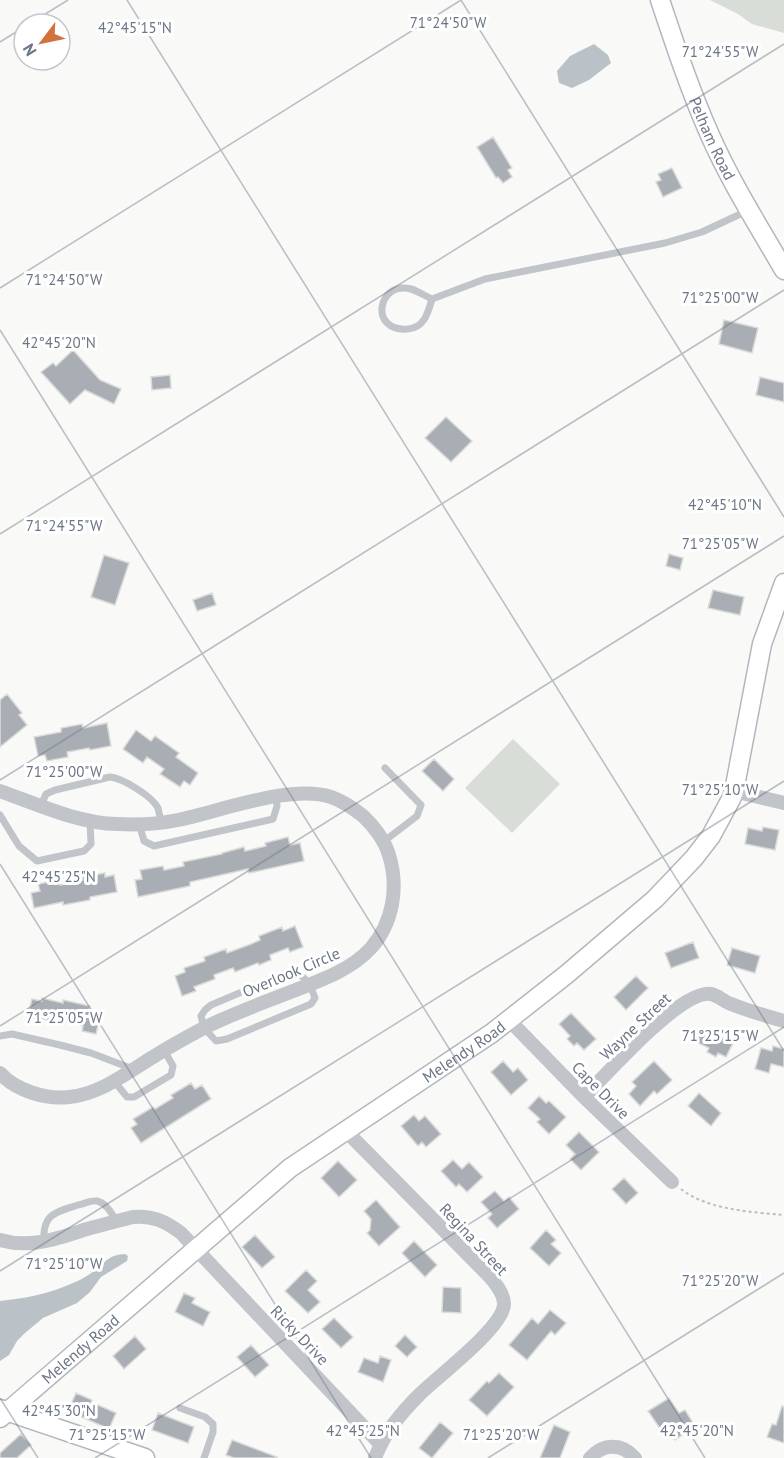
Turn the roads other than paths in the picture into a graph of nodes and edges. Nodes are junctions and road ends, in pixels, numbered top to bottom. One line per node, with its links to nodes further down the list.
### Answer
1 (660, 0): 2 (street, Pelham Road)
2 (749, 210): 3 (street, Pelham Road); 4 (lane)
3 (784, 270)
4 (432, 299): 4 (lane)
5 (784, 584): 8 (street, Melendy Road)
6 (385, 768): 16 (lane)
7 (0, 790): 11 (street, Overlook Circle)
8 (735, 790): 10 (street); 18 (street, Melendy Road)
9 (276, 797): 14 (street, Overlook Circle); 15 (lane); 16 (street, Overlook Circle)
10 (784, 803)
11 (41, 805): 13 (street, Overlook Circle); 14 (lane)
12 (0, 815): 13 (lane)
13 (90, 821): 15 (street, Overlook Circle)
14 (161, 822): 15 (street, Overlook Circle)
15 (139, 824)
16 (383, 842): 17 (street, Overlook Circle)
17 (311, 984): 20 (street, Overlook Circle); 20 (lane); 20 (lane)
18 (509, 1020): 26 (street, Cape Drive); 27 (street, Melendy Road)
19 (784, 1021): 26 (street, Wayne Street)
20 (204, 1028): 22 (street, Overlook Circle)
21 (0, 1036): 23 (lane)
22 (165, 1050): 23 (street, Overlook Circle); 24 (lane)
23 (133, 1069): 24 (street, Overlook Circle)
24 (114, 1081): 25 (street, Overlook Circle)
25 (3, 1082)
26 (584, 1097): 28 (street, Cape Drive)
27 (346, 1131): 32 (street, Melendy Road); 35 (street, Regina Street)
28 (672, 1182)
29 (116, 1221): 31 (street); 31 (lane); 32 (street)
30 (0, 1240): 31 (street)
31 (44, 1242)
32 (196, 1250): 34 (street, Melendy Road); 35 (street, Ricky Drive)
33 (180, 1408): 37 (lane)
34 (3, 1413): 36 (street)
35 (380, 1444): 38 (street, Regina Street)
36 (145, 1458)
37 (204, 1458)
38 (375, 1458)
39 (590, 1458): 40 (street)
40 (636, 1458)

